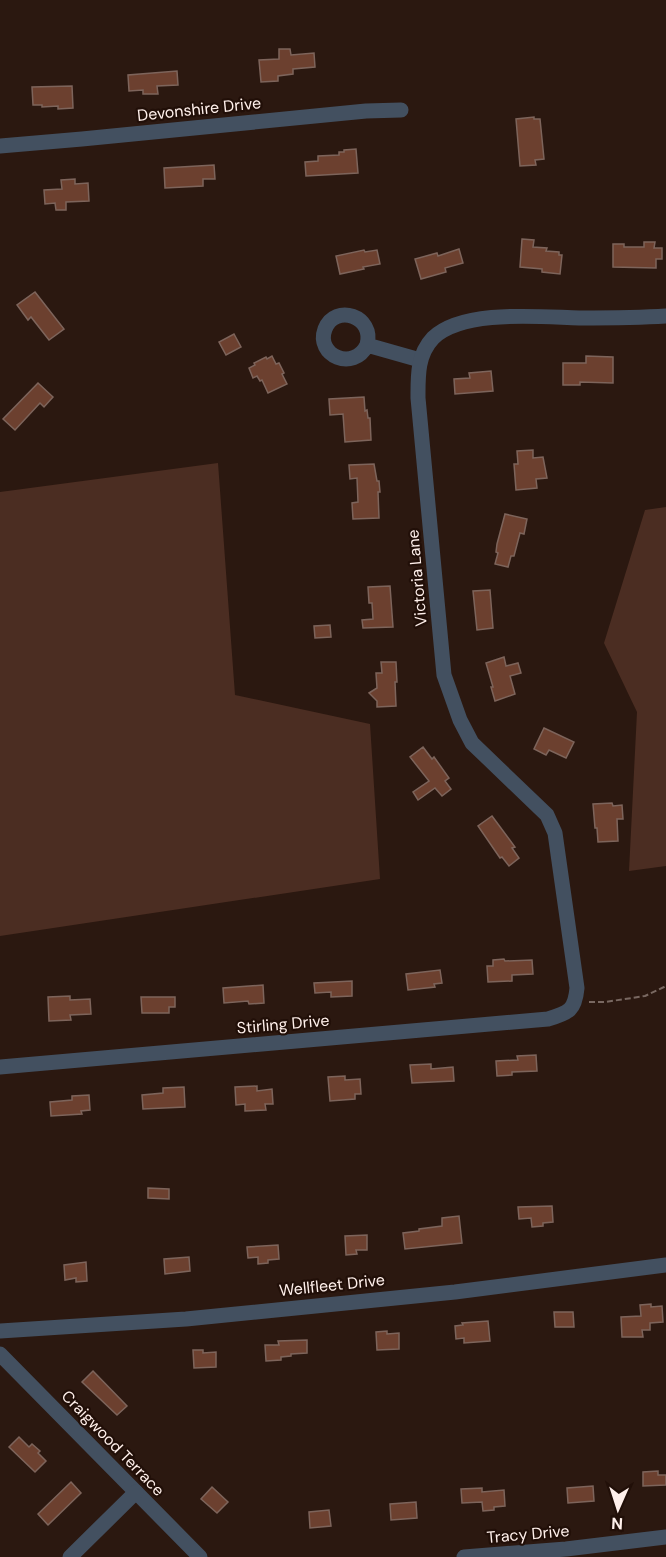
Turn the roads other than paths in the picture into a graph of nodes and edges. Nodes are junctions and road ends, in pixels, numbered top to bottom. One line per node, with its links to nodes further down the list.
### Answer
1 (401, 110): 2 (street, Devonshire Drive)
2 (0, 146)
3 (666, 316): 5 (street)
4 (368, 345): 5 (street)
5 (420, 360): 6 (street, Victoria Lane)
6 (572, 1007): 7 (street, Stirling Drive)
7 (0, 1067)
8 (666, 1265): 9 (street, Wellfleet Drive)
9 (0, 1331)
10 (0, 1354): 11 (street, Craigwood Terrace)
11 (136, 1492): 13 (street); 14 (street, Craigwood Terrace)
12 (666, 1537): 15 (street, Tracy Drive)
13 (70, 1557)
14 (200, 1557)
15 (465, 1557)

